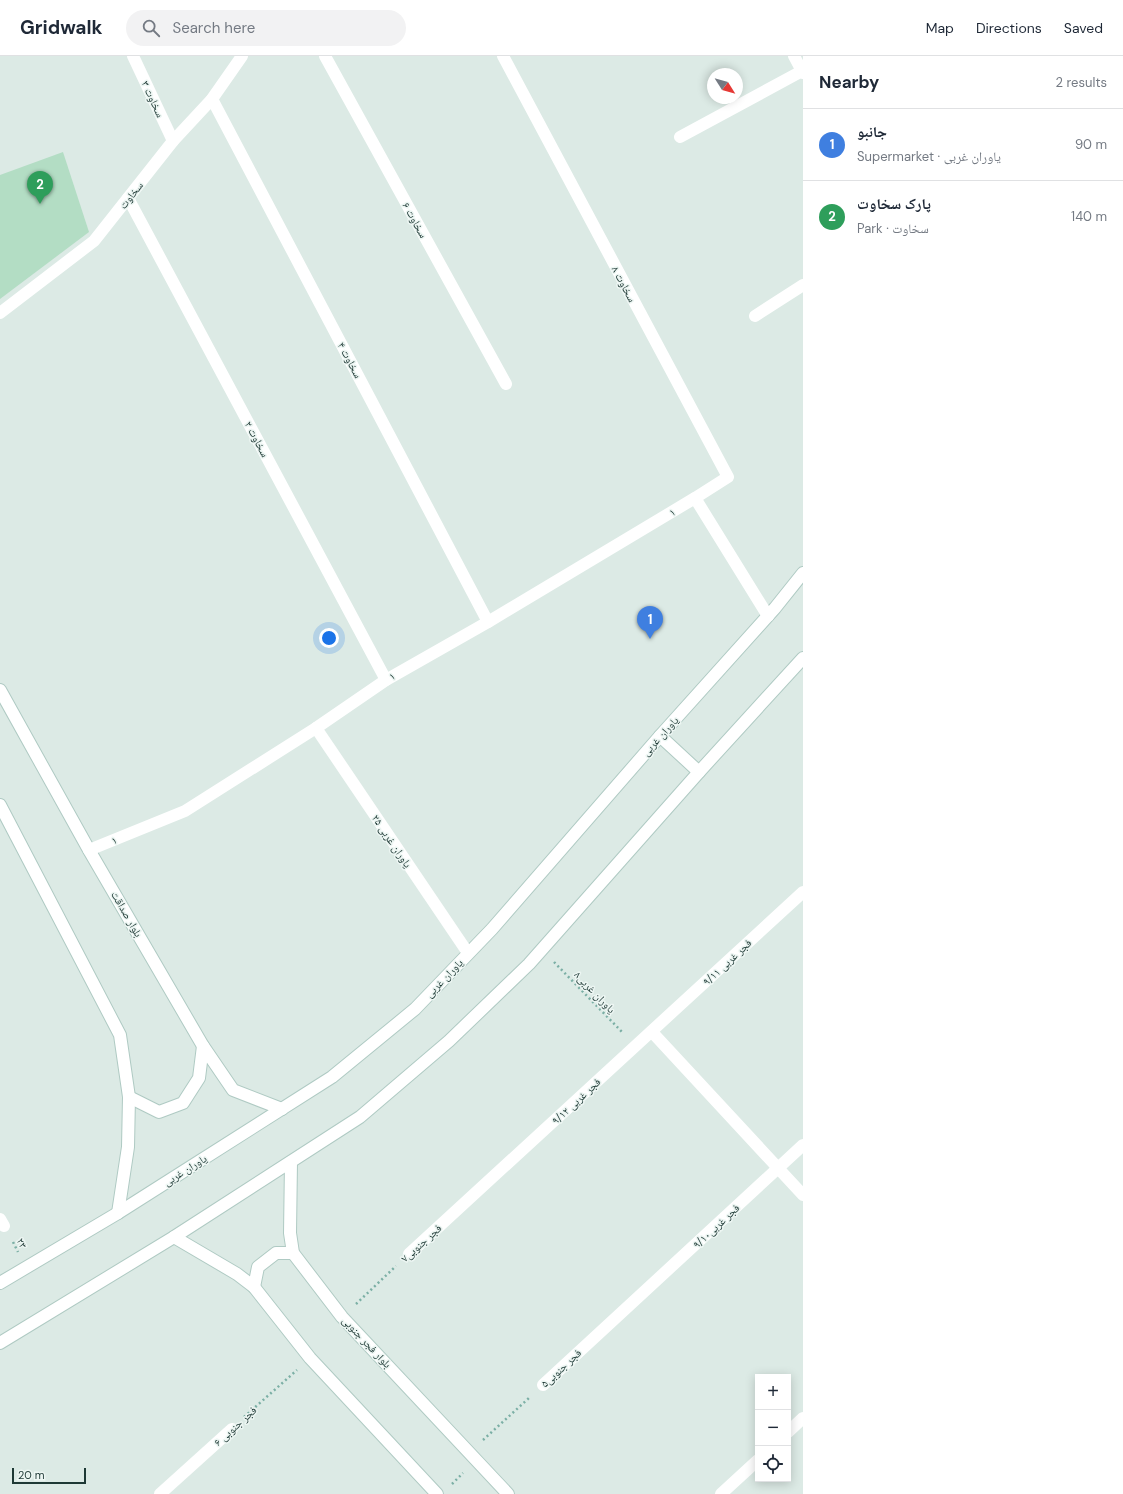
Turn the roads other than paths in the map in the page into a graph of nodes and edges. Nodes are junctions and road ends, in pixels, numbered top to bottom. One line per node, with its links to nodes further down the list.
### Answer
1 (133, 56): 9 (street, سخاوت ۳)
2 (242, 56): 7 (street, سخاوت)
3 (324, 56): 14 (street, سخاوت ۶)
4 (503, 56): 15 (street, سخاوت ۸)
5 (794, 56): 6 (street)
6 (802, 72): 8 (street)
7 (212, 99): 9 (street, سخاوت); 18 (street, سخاوت ۴)
8 (680, 137)
9 (173, 141): 10 (street, سخاوت)
10 (128, 198): 12 (street, سخاوت); 20 (street, سخاوت ۲)
11 (803, 285): 13 (street)
12 (0, 313)
13 (755, 316)
14 (506, 384)
15 (695, 498): 17 (street); 18 (street, ۱)
16 (803, 573): 17 (street, یاوران غربی)
17 (768, 616): 23 (street, یاوران غربی)
18 (488, 622): 20 (street, ۱)
19 (803, 658): 24 (street)
20 (386, 680): 22 (street, ۱)
21 (0, 690): 26 (street, بلوار صداقت)
22 (316, 728): 26 (street, ۱); 28 (street, یاوران غربی ۲۵)
23 (660, 736): 24 (street); 28 (street, یاوران غربی)
24 (699, 772): 34 (street)
25 (0, 804): 31 (street)
26 (89, 850): 30 (street, بلوار صداقت)
27 (803, 892): 29 (street, ۹/۱۱ فجر غربی)
28 (468, 953): 32 (street, یاوران غربی)
29 (652, 1032): 35 (street); 36 (street, ۹/۱۲ فجر غربی)
30 (203, 1046): 31 (street); 32 (street, بلوار صداقت)
31 (129, 1097): 38 (street)
32 (282, 1109): 38 (street, یاوران غربی)
33 (803, 1145): 35 (street, فجر غربی۹/۱۰)
34 (291, 1162): 39 (street); 40 (street, بلوار فجر جنوبی)
35 (778, 1168): 37 (street); 43 (street, فجر غربی۹/۱۰)
36 (501, 1171): 41 (street, فجر جنوبی۷)
37 (803, 1195)
38 (118, 1213): 42 (street, یاوران غربی)
39 (174, 1237): 44 (street); 45 (street)
40 (293, 1253): 44 (street); 53 (street, بلوار فجر جنوبی)
41 (409, 1254)
42 (0, 1283)
43 (653, 1284): 46 (street, فجر جنوبی۵)
44 (254, 1287): 51 (street)
45 (0, 1343)
46 (543, 1385)
47 (803, 1418): 49 (street)
48 (232, 1428): 52 (street, ۶ فجر جنوبی)
49 (791, 1429)
50 (755, 1463): 54 (street)
51 (442, 1492)
52 (160, 1494)
53 (508, 1494)
54 (721, 1494)

